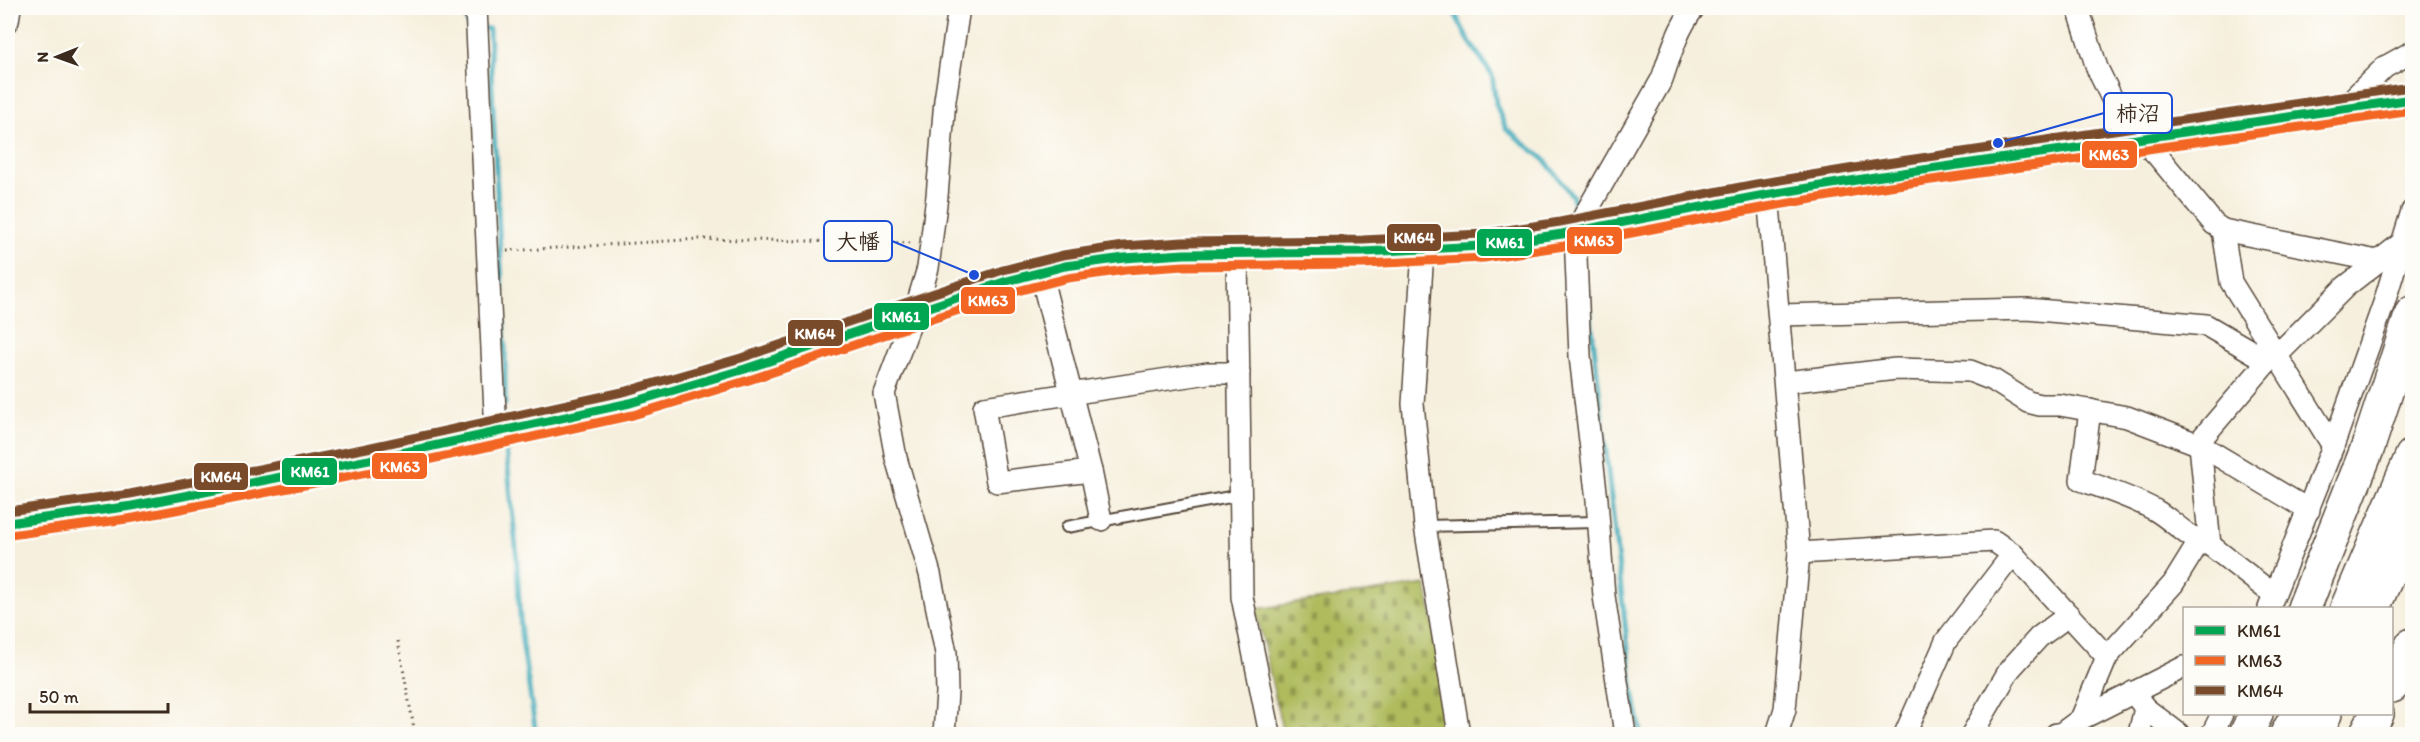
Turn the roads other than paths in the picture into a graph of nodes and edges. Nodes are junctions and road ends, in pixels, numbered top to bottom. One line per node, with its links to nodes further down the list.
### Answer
1 (10, 8): 6 (street)
2 (959, 8): 20 (street)
3 (1694, 8): 14 (street)
4 (2078, 8): 10 (street)
5 (476, 11): 28 (street)
6 (8, 21)
7 (2412, 52): 9 (street)
8 (2412, 99): 9 (main road)
9 (2343, 108): 10 (main road)
10 (2138, 135): 11 (main road); 13 (street)
11 (1768, 194): 14 (main road); 22 (street)
12 (2412, 211): 15 (street)
13 (2223, 230): 18 (street); 23 (street)
14 (1575, 232): 16 (main road); 37 (street)
15 (2407, 243): 18 (street); 30 (street)
16 (1423, 251): 17 (main road); 39 (street)
17 (1237, 254): 19 (main road); 24 (street)
18 (2377, 261): 23 (street)
19 (1040, 271): 20 (main road); 26 (street)
20 (915, 311): 28 (main road); 60 (street)
21 (2412, 313): 45 (highway)
22 (1779, 315): 23 (street); 25 (street)
23 (2272, 358): 29 (street); 30 (street)
24 (1239, 373): 26 (street); 33 (street)
25 (1786, 382): 27 (street); 42 (street)
26 (1071, 394): 32 (street); 32 (street)
27 (2090, 410): 29 (street); 41 (street)
28 (496, 434): 38 (main road)
29 (2200, 445): 34 (street); 41 (street)
30 (2333, 446): 34 (street)
31 (2412, 456): 46 (highway)
32 (1091, 471): 36 (street)
33 (1241, 495): 36 (lane); 61 (street)
34 (2308, 510): 44 (street)
35 (2412, 519): 47 (highway)
36 (1101, 520): 40 (lane)
37 (1598, 522): 39 (lane); 63 (street)
38 (8, 523)
39 (1425, 526): 62 (street)
40 (1066, 527)
41 (2205, 544): 44 (street); 50 (street)
42 (1799, 553): 43 (street); 64 (street)
43 (2013, 554): 48 (street); 65 (street)
44 (2271, 602)
45 (2305, 607)
46 (2348, 607)
47 (2374, 607)
48 (2069, 615): 50 (street); 66 (street)
49 (2412, 645): 52 (highway)
50 (2107, 657): 59 (street)
51 (2183, 668): 53 (street)
52 (2393, 682)
53 (2139, 700): 59 (street); 68 (street); 69 (street)
54 (2222, 715): 70 (street)
55 (2256, 715): 71 (highway)
56 (2297, 715): 72 (highway)
57 (2324, 715): 73 (highway)
58 (2376, 715): 74 (highway)
59 (2081, 719): 67 (street)
60 (944, 735)
61 (1270, 735)
62 (1459, 735)
63 (1625, 735)
64 (1777, 735)
65 (1905, 735)
66 (1972, 735)
67 (2056, 735)
68 (2139, 735)
69 (2179, 735)
70 (2212, 735)
71 (2246, 735)
72 (2287, 735)
73 (2314, 735)
74 (2366, 735)

